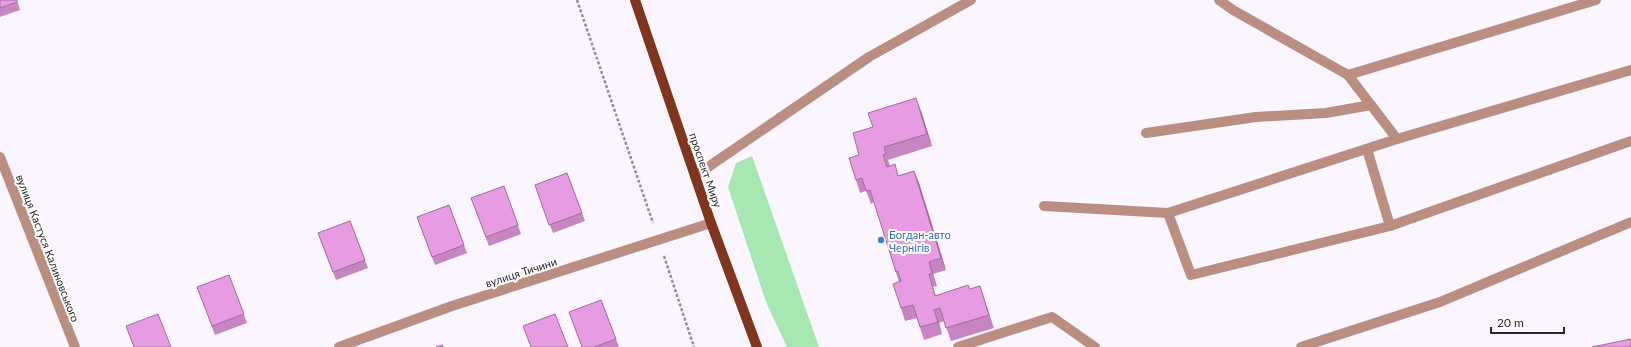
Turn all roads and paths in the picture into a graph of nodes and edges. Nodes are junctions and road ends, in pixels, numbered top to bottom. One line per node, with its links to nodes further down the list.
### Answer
1 (578, 0): 20 (path)
2 (635, 0): 14 (main road, проспект Миру)
3 (971, 0): 14 (street)
4 (1219, 0): 7 (street)
5 (1596, 0): 7 (street)
6 (1631, 70): 10 (street)
7 (1348, 75): 8 (street)
8 (1371, 105): 9 (street); 10 (street)
9 (1146, 133)
10 (1397, 139): 12 (street)
11 (1631, 141): 19 (street)
12 (1367, 149): 16 (street); 19 (street)
13 (0, 157): 21 (street, вулиця Кастуся Калиновського)
14 (695, 176): 18 (main road, проспект Миру)
15 (1044, 206): 16 (street)
16 (1168, 213): 19 (street)
17 (1631, 222): 27 (street)
18 (711, 223): 20 (street, вулиця Тичини); 24 (main road, проспект Миру)
19 (1390, 226)
20 (659, 240): 22 (street, вулиця Тичини); 23 (path)
21 (75, 347)
22 (339, 347)
23 (694, 347)
24 (757, 347)
25 (958, 347): 26 (street)
26 (1095, 347)
27 (1301, 347)

